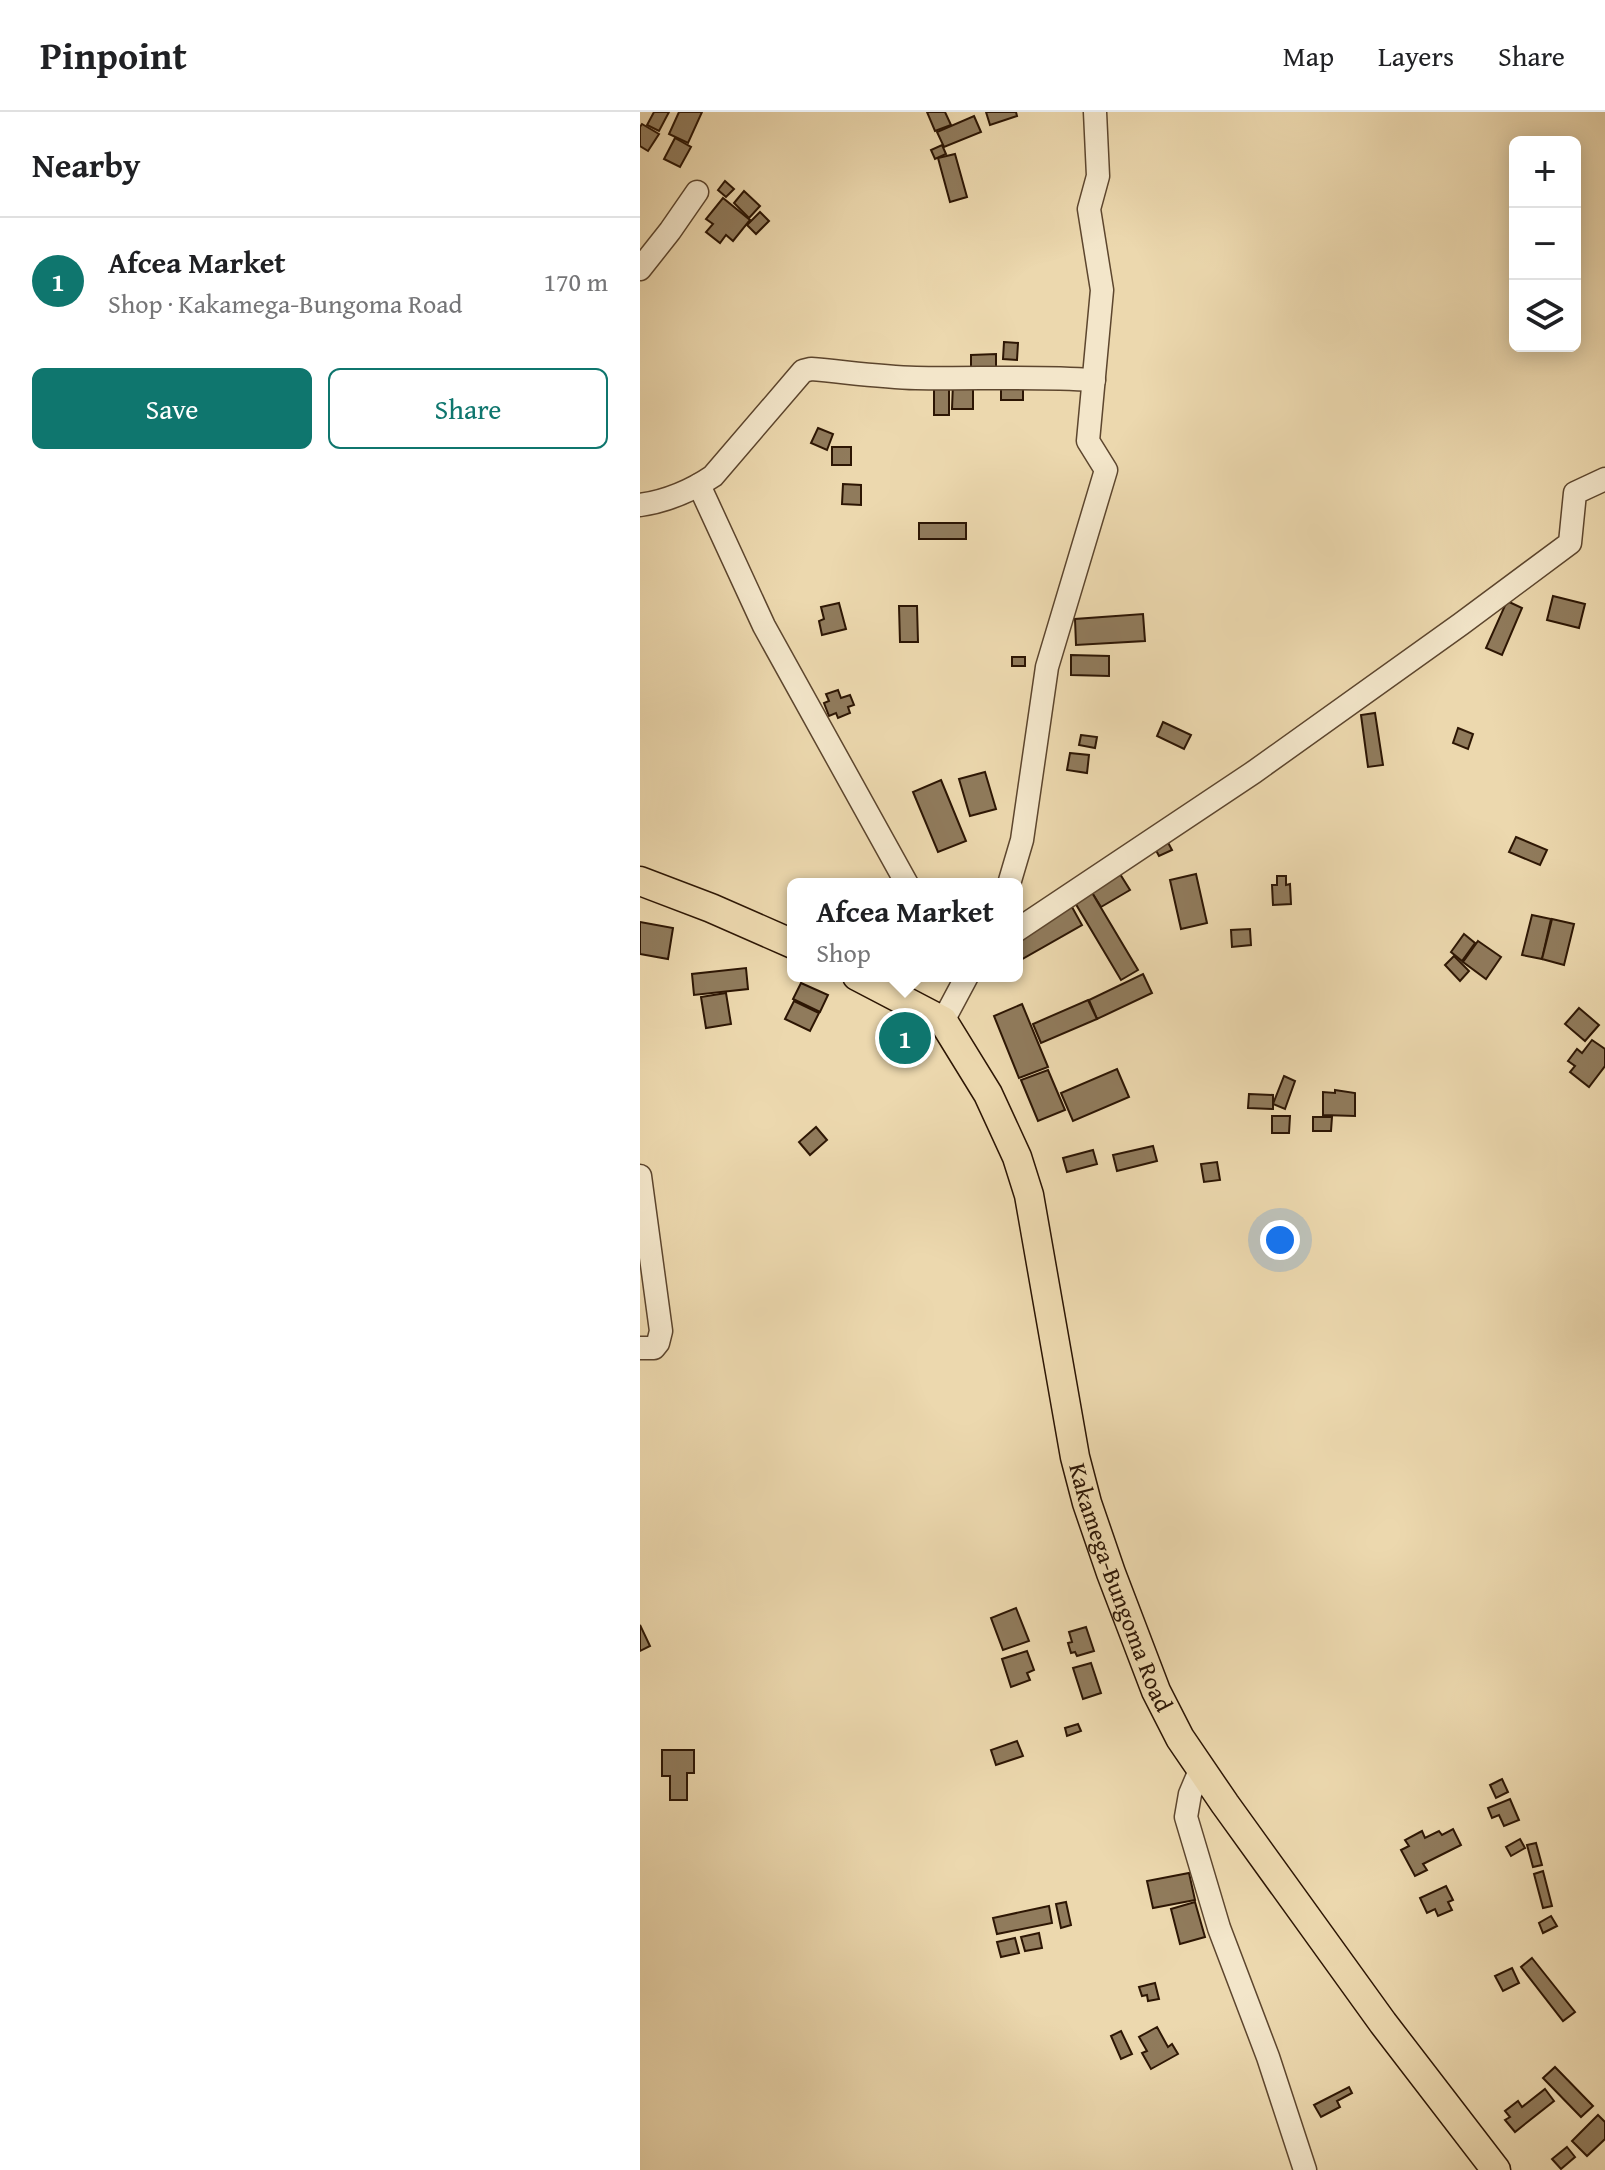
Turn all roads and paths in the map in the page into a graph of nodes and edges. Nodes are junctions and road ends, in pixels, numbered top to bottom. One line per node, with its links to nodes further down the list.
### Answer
1 (1095, 112): 4 (street)
2 (697, 192): 3 (street)
3 (640, 269)
4 (1094, 380): 6 (street); 9 (street)
5 (1605, 479): 11 (street)
6 (699, 485): 7 (street); 8 (street)
7 (640, 505)
8 (904, 878)
9 (1011, 878)
10 (640, 881): 12 (main road)
11 (1023, 926)
12 (787, 941)
13 (868, 982): 15 (main road)
14 (961, 982): 15 (street)
15 (943, 1021): 18 (main road, Kakamega-Bungoma Road)
16 (640, 1176): 17 (street)
17 (640, 1348)
18 (1201, 1768): 19 (street); 20 (main road, Kakamega-Bungoma Road)
19 (1305, 2170)
20 (1496, 2170)

